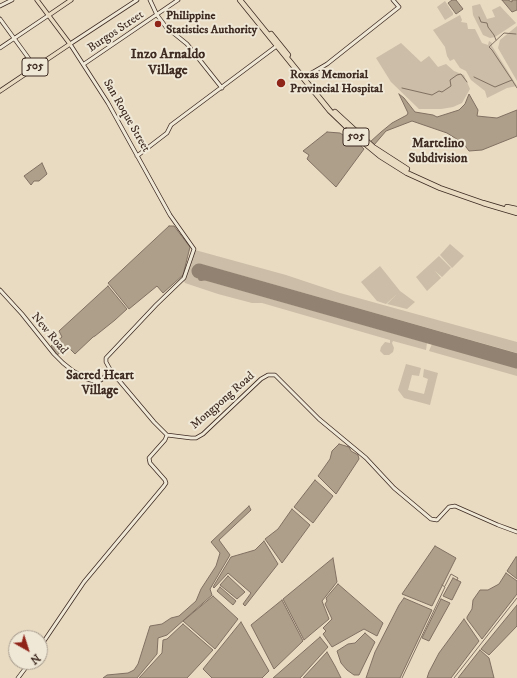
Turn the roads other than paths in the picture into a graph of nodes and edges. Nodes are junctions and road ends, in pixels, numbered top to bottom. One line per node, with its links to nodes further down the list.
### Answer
1 (12, 0): 10 (main road)
2 (38, 0): 11 (main road, San Roque Street)
3 (71, 0): 11 (main road)
4 (137, 0): 15 (main road)
5 (150, 0): 12 (main road)
6 (178, 0): 12 (main road, Burgos Street)
7 (240, 0): 16 (highway, 505)
8 (244, 0): 16 (highway, 505)
9 (393, 0): 20 (main road)
10 (0, 6)
11 (49, 15): 14 (main road); 15 (main road, San Roque Street)
12 (157, 15): 18 (main road, Burgos Street); 21 (main road)
13 (0, 19): 14 (main road)
14 (14, 38): 17 (main road); 19 (main road)
15 (70, 44): 18 (main road, San Roque Street); 19 (main road, 505)
16 (278, 45): 20 (highway, 505); 21 (main road)
17 (0, 48)
18 (84, 64): 23 (main road, San Roque Street)
19 (35, 67): 22 (main road, 505)
20 (305, 77): 24 (highway, 505); 25 (highway, 505)
21 (222, 88): 23 (main road)
22 (0, 91)
23 (137, 156): 27 (main road, San Roque Street)
24 (517, 209)
25 (517, 213)
26 (0, 290): 27 (main road, New Road)
27 (111, 371): 28 (main road)
28 (167, 435): 29 (main road, Mongpong Road); 30 (main road)
29 (517, 532)
30 (48, 636)

